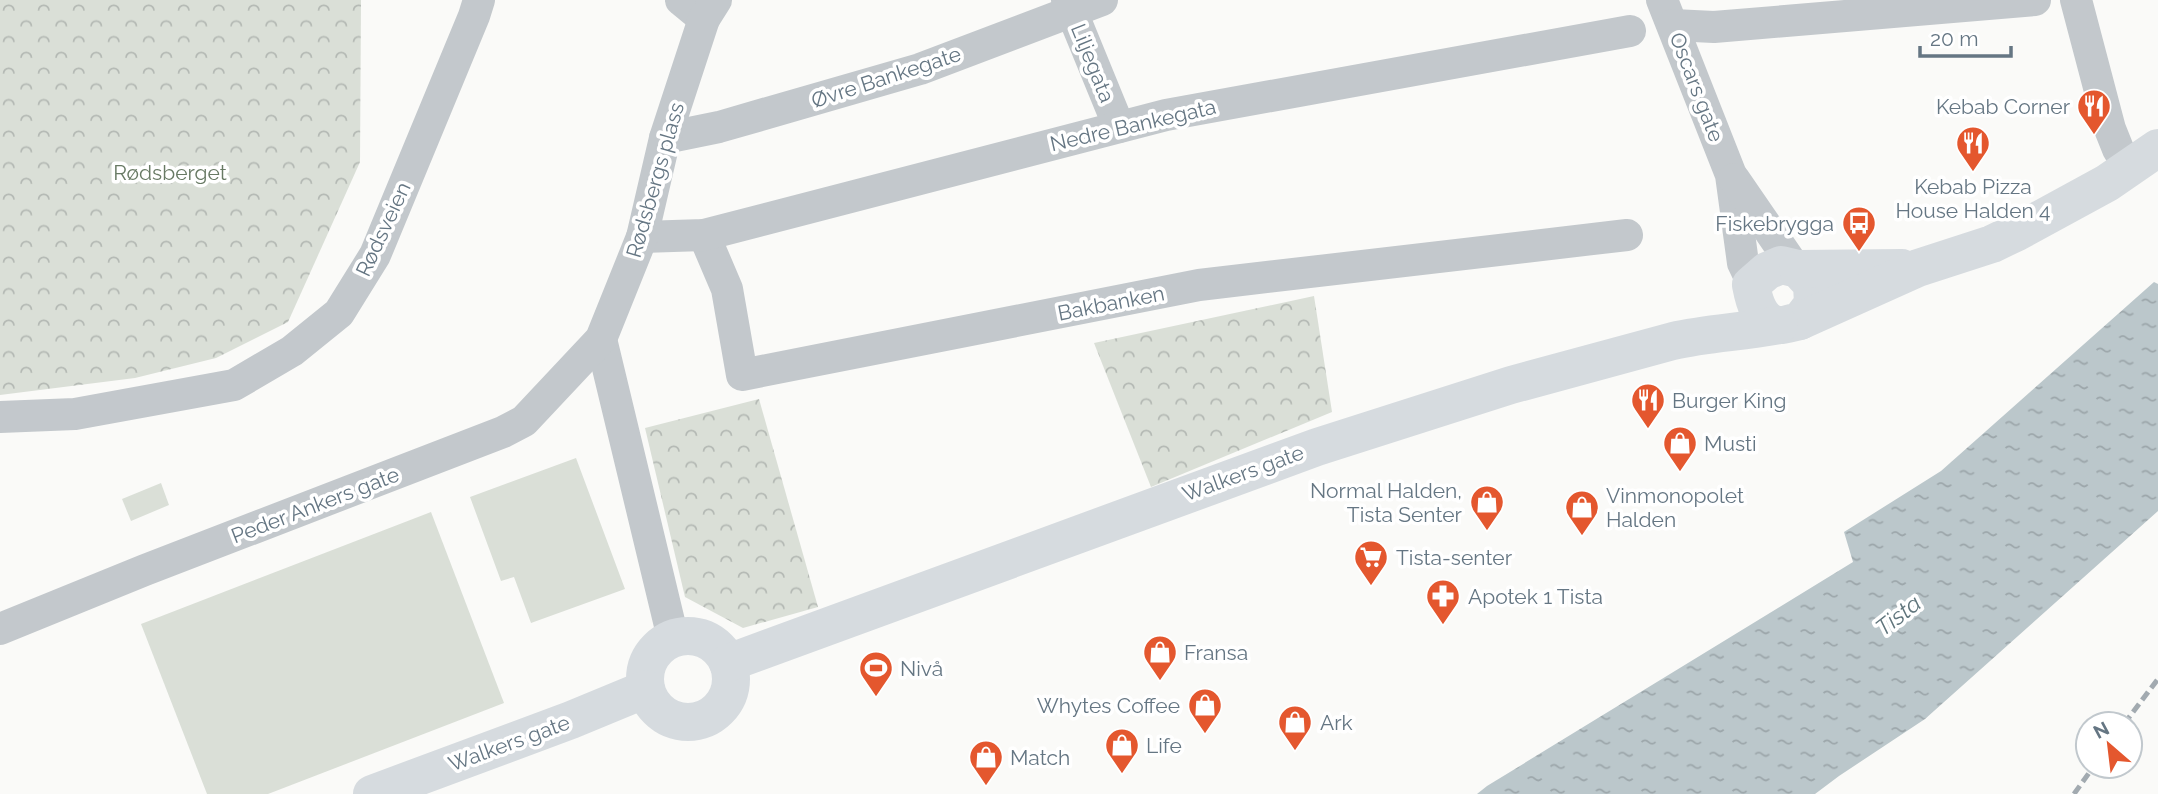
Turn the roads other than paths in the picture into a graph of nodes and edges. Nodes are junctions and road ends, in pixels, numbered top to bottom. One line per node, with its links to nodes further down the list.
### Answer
1 (479, 0): 22 (street, Rødsveien)
2 (1102, 0): 5 (street, Øvre Bankegate)
3 (2035, 0): 7 (street)
4 (2076, 0): 11 (street)
5 (1070, 5): 9 (street, Liljegata); 10 (street, Øvre Bankegate)
6 (700, 6): 10 (street, Rødsbergs plass)
7 (1667, 13): 12 (street, Oscars gate)
8 (1630, 31): 9 (street, Nedre Bankegata)
9 (1119, 127): 13 (street, Nedre Bankegata)
10 (665, 138): 15 (street, Rødsbergs plass)
11 (2144, 158): 17 (street)
12 (1731, 175): 16 (street, Oscars gate); 18 (street, Oscars gate)
13 (704, 235): 14 (street, Bakbanken); 15 (street, Nedre Bankegata)
14 (1627, 235)
15 (642, 237): 21 (street, Rødsbergs plass)
16 (1797, 268): 17 (street); 18 (street); 19 (street)
17 (1918, 268): 19 (street)
18 (1752, 284): 19 (street); 20 (street)
19 (1790, 323): 20 (street)
20 (1704, 334): 25 (street, Walkers gate)
21 (601, 339): 23 (street, Peder Ankers gate); 24 (street)
22 (0, 417)
23 (0, 629)
24 (673, 638): 25 (street); 26 (street)
25 (728, 663): 26 (street)
26 (646, 689): 27 (street, Walkers gate)
27 (372, 794)

